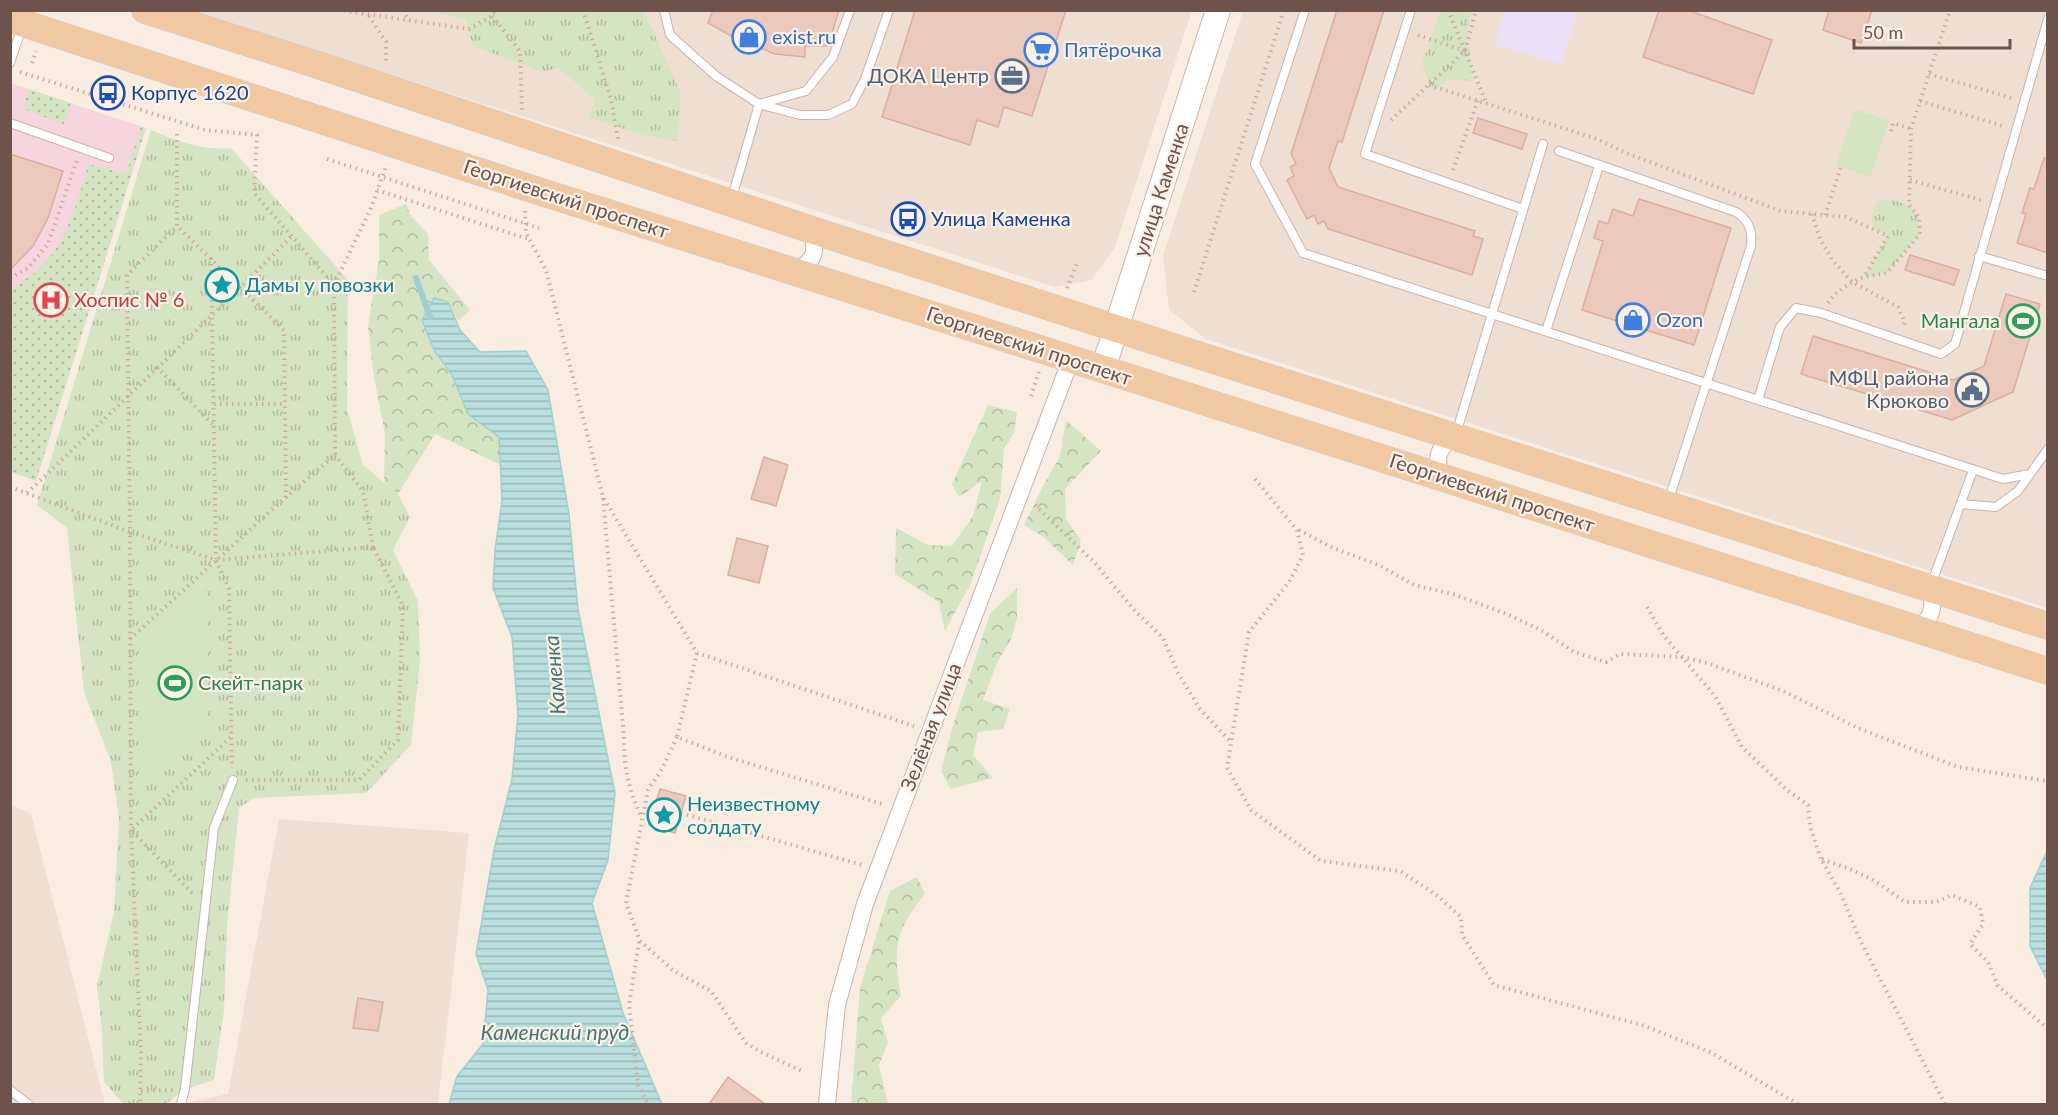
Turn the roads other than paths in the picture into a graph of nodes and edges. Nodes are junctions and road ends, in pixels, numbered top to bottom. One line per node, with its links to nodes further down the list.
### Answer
1 (145, 10): 17 (main road, bridge)
2 (664, 10): 11 (lane)
3 (850, 10): 11 (lane)
4 (889, 10): 11 (lane)
5 (1218, 10): 24 (main road, улица Каменка)
6 (1305, 10): 23 (lane)
7 (1411, 10): 18 (lane)
8 (2048, 20): 20 (lane)
9 (17, 21): 10 (lane); 21 (main road, Георгиевский проспект, bridge)
10 (10, 63)
11 (759, 104): 17 (lane)
12 (10, 123): 15 (lane)
13 (1543, 144): 18 (lane)
14 (1559, 152): 16 (lane)
15 (109, 158)
16 (1599, 166): 25 (lane); 28 (lane)
17 (730, 201): 19 (main road)
18 (1523, 209): 23 (lane)
19 (809, 229): 21 (street); 24 (main road)
20 (1979, 255): 22 (lane); 29 (lane)
21 (793, 270): 26 (main road, Георгиевский проспект)
22 (2048, 276)
23 (1492, 314): 25 (lane); 30 (lane)
24 (1117, 328): 27 (main road, улица Каменка); 30 (main road)
25 (1546, 331): 28 (lane)
26 (1071, 359): 27 (main road, Георгиевский проспект); 45 (street, Зелёная улица)
27 (1103, 369): 34 (main road, Георгиевский проспект)
28 (1706, 383): 29 (lane); 36 (lane)
29 (1758, 400): 32 (lane)
30 (1455, 437): 34 (street); 36 (main road)
31 (2048, 450): 33 (lane)
32 (1973, 470): 33 (lane); 35 (lane)
33 (2030, 474): 35 (lane)
34 (1443, 478): 39 (main road, Георгиевский проспект)
35 (1961, 504): 37 (lane)
36 (1667, 505): 37 (main road)
37 (1929, 588): 38 (main road); 39 (street)
38 (2048, 626)
39 (1914, 628): 40 (main road, Георгиевский проспект)
40 (2048, 671)
41 (233, 780): 44 (lane)
42 (10, 1090): 43 (lane)
43 (28, 1104)
44 (181, 1104)
45 (827, 1104)

